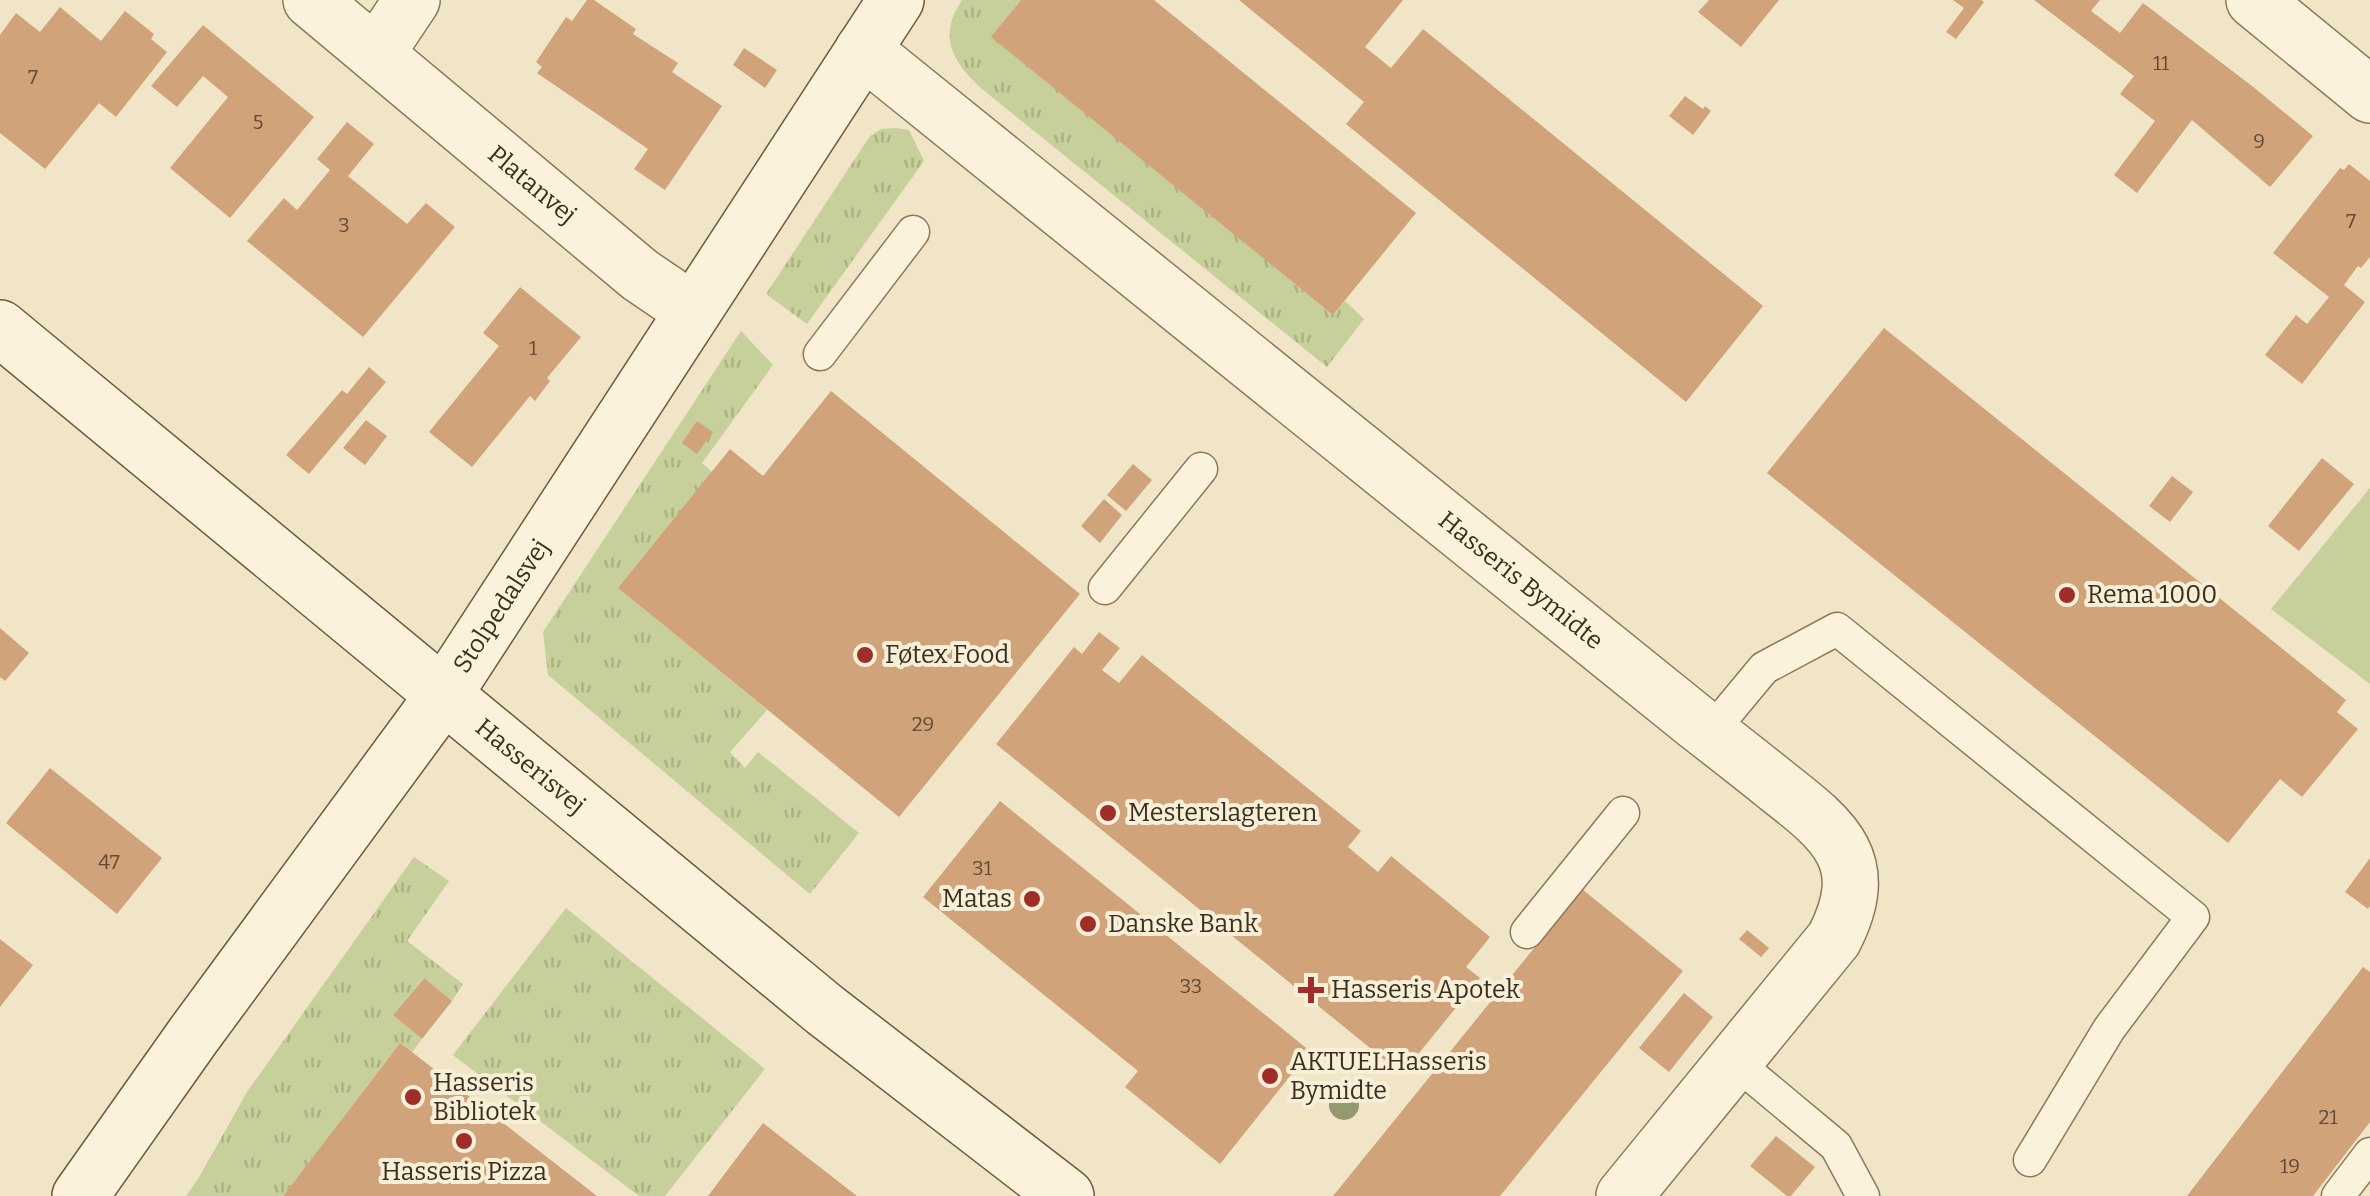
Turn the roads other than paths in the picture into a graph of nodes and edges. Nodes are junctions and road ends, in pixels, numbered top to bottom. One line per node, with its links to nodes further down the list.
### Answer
1 (311, 0): 6 (street, Platanvej)
2 (412, 0): 6 (street)
3 (896, 0): 5 (street, Stolpedalsvej)
4 (2254, 0): 7 (street)
5 (864, 50): 9 (street, Stolpedalsvej); 15 (street, Hasseris Bymidte)
6 (376, 54): 9 (street, Platanvej)
7 (2370, 94)
8 (914, 232): 11 (lane)
9 (693, 311): 14 (street, Stolpedalsvej)
10 (0, 328): 14 (street, Hasserisvej)
11 (820, 354)
12 (1201, 469): 13 (lane)
13 (1105, 588)
14 (443, 696): 21 (street, Stolpedalsvej); 22 (street, Hasserisvej)
15 (1710, 733): 18 (street, Hasseris Bymidte); 20 (lane)
16 (1623, 813): 17 (lane)
17 (1527, 932)
18 (1734, 1061): 23 (street, Hasseris Bymidte); 24 (lane)
19 (2370, 1154): 25 (lane)
20 (2030, 1160)
21 (80, 1196)
22 (1066, 1196)
23 (1624, 1196)
24 (1863, 1196)
25 (2338, 1196)

